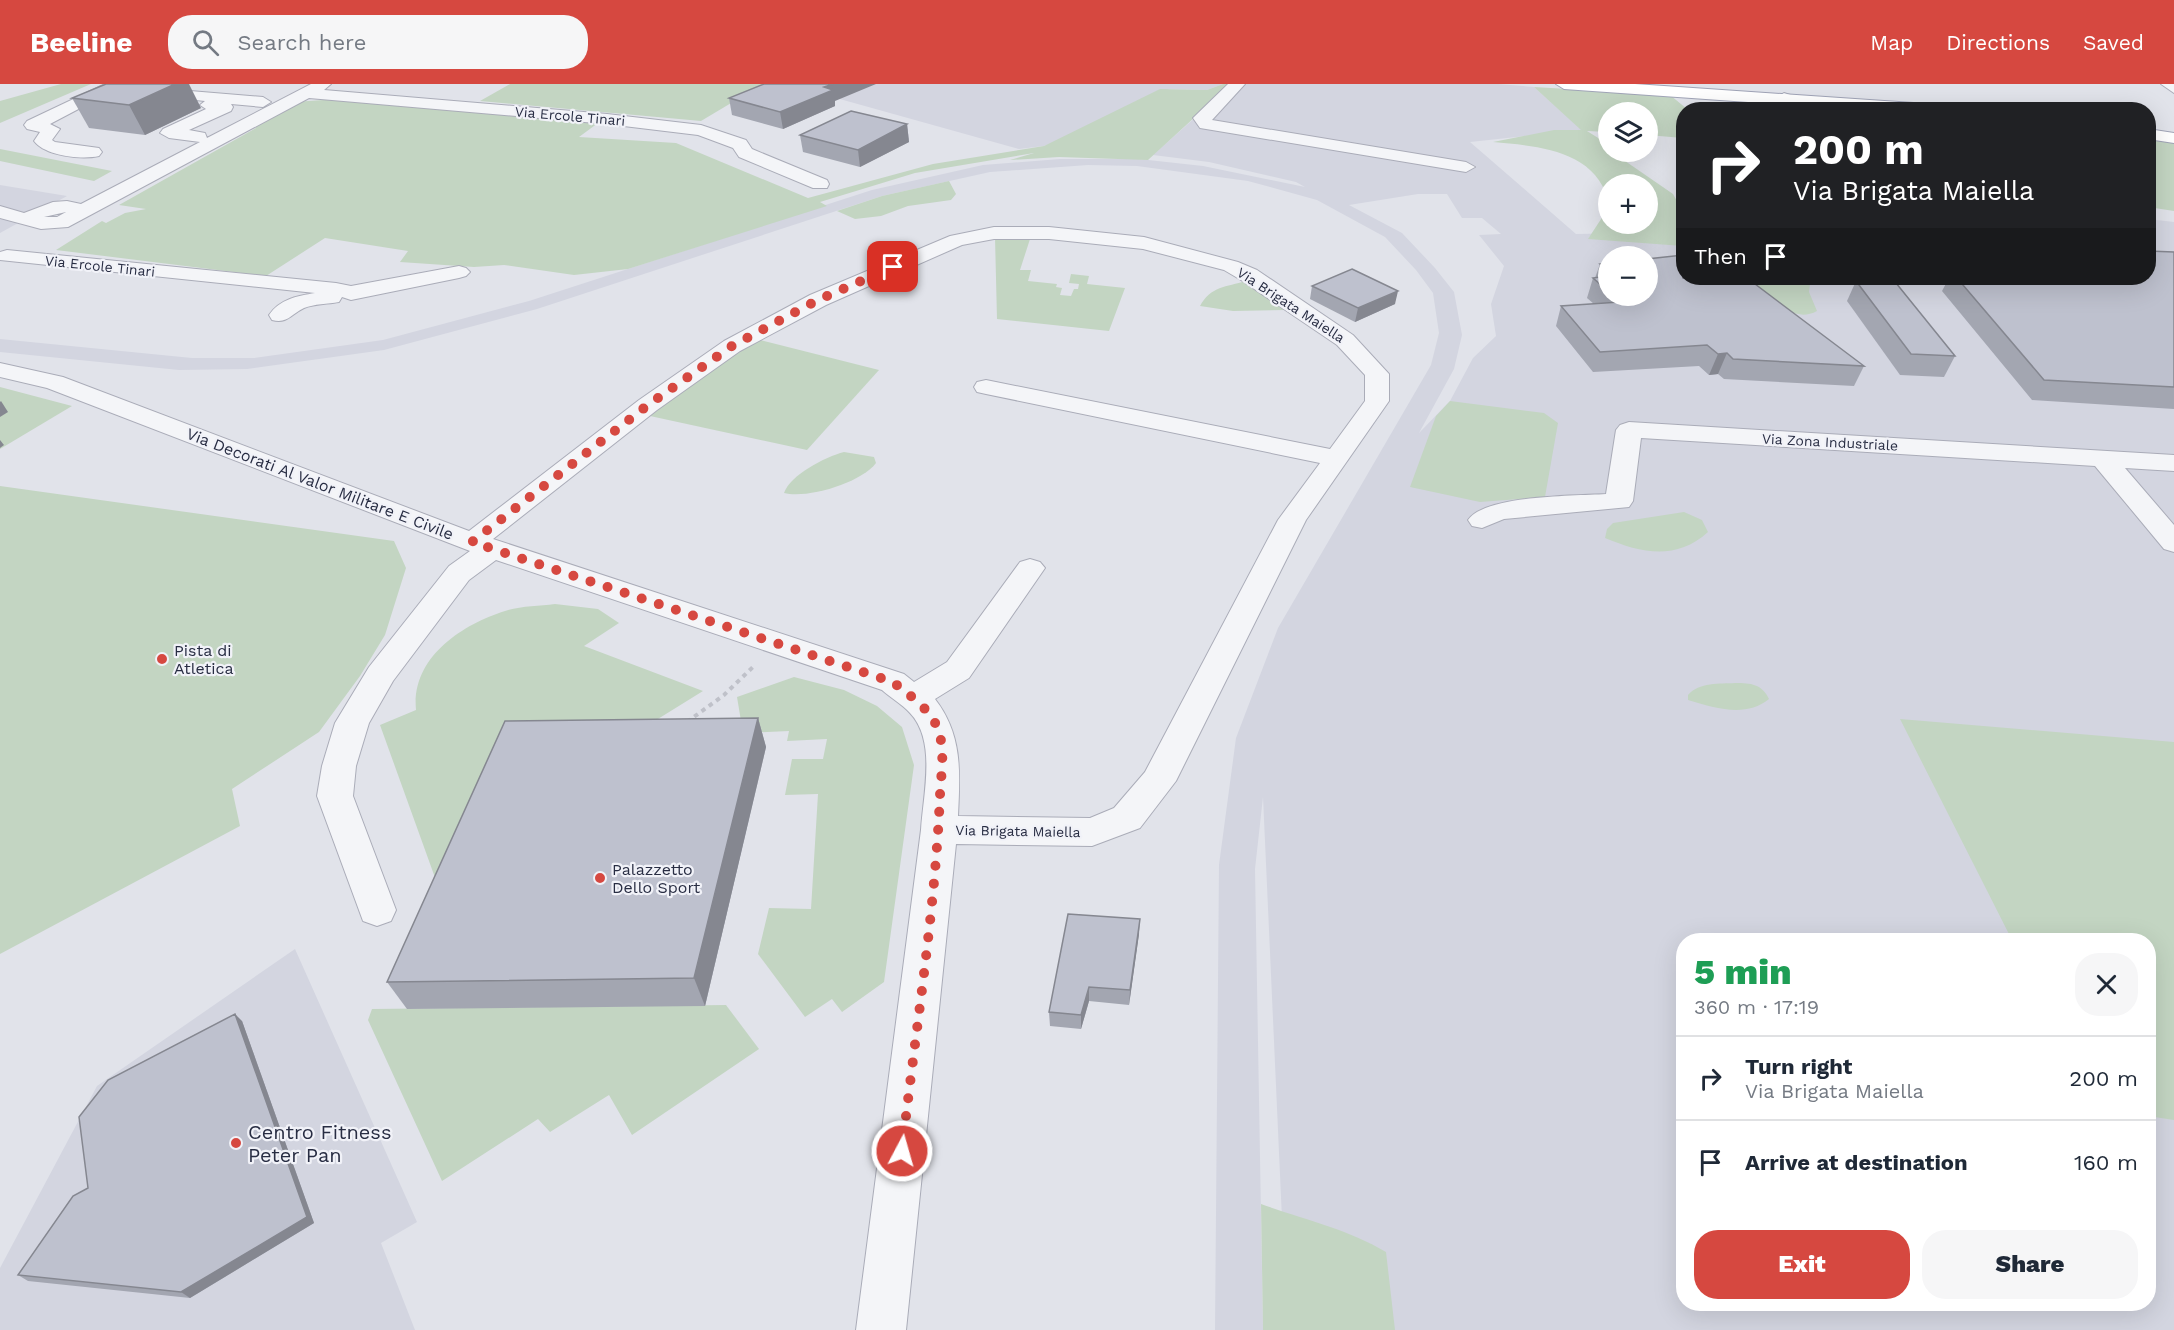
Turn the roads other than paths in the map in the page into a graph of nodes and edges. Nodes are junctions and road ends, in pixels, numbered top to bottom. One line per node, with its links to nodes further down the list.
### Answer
1 (322, 84): 6 (street, Via Ercole Tinari)
2 (1237, 84): 16 (street)
3 (1564, 84): 7 (main road)
4 (2169, 84): 8 (street)
5 (117, 85): 9 (street); 15 (street)
6 (302, 88): 9 (street, Via Ercole Tinari); 17 (street, Via Ercole Tinari); 20 (street, Via Ercole Tinari)
7 (1677, 88): 10 (main road)
8 (2174, 88)
9 (263, 102): 13 (street, Via Ercole Tinari)
10 (1774, 102)
11 (189, 103): 13 (street)
12 (2156, 135): 14 (main road)
13 (199, 137): 18 (street, Via Ercole Tinari)
14 (2174, 138)
15 (93, 153)
16 (1466, 167)
17 (820, 184)
18 (52, 209): 19 (street); 20 (street); 21 (street, Via Ercole Tinari)
19 (0, 211): 21 (street)
20 (74, 216): 21 (street, Via Ercole Tinari); 21 (street)
21 (13, 239): 23 (street, Via Ercole Tinari)
22 (459, 272): 23 (street)
23 (344, 291): 24 (street)
24 (280, 315)
25 (0, 370): 32 (street, Via Decorati Al Valor Militare E Civile)
26 (986, 387): 27 (street)
27 (1336, 458): 32 (street, Via Brigata Maiella); 35 (street, Via Brigata Maiella)
28 (2103, 459): 29 (street); 30 (street, Via Zona Industriale); 31 (street)
29 (2174, 463)
30 (1482, 520)
31 (2174, 543)
32 (482, 546): 34 (street, Via Decorati Al Valor Militare E Civile); 36 (street, Via Brigata Maiella)
33 (1030, 568): 34 (street)
34 (912, 698): 35 (street, Via Decorati Al Valor Militare E Civile)
35 (939, 830): 37 (street, Via Decorati Al Valor Militare E Civile)
36 (377, 910)
37 (881, 1330)

